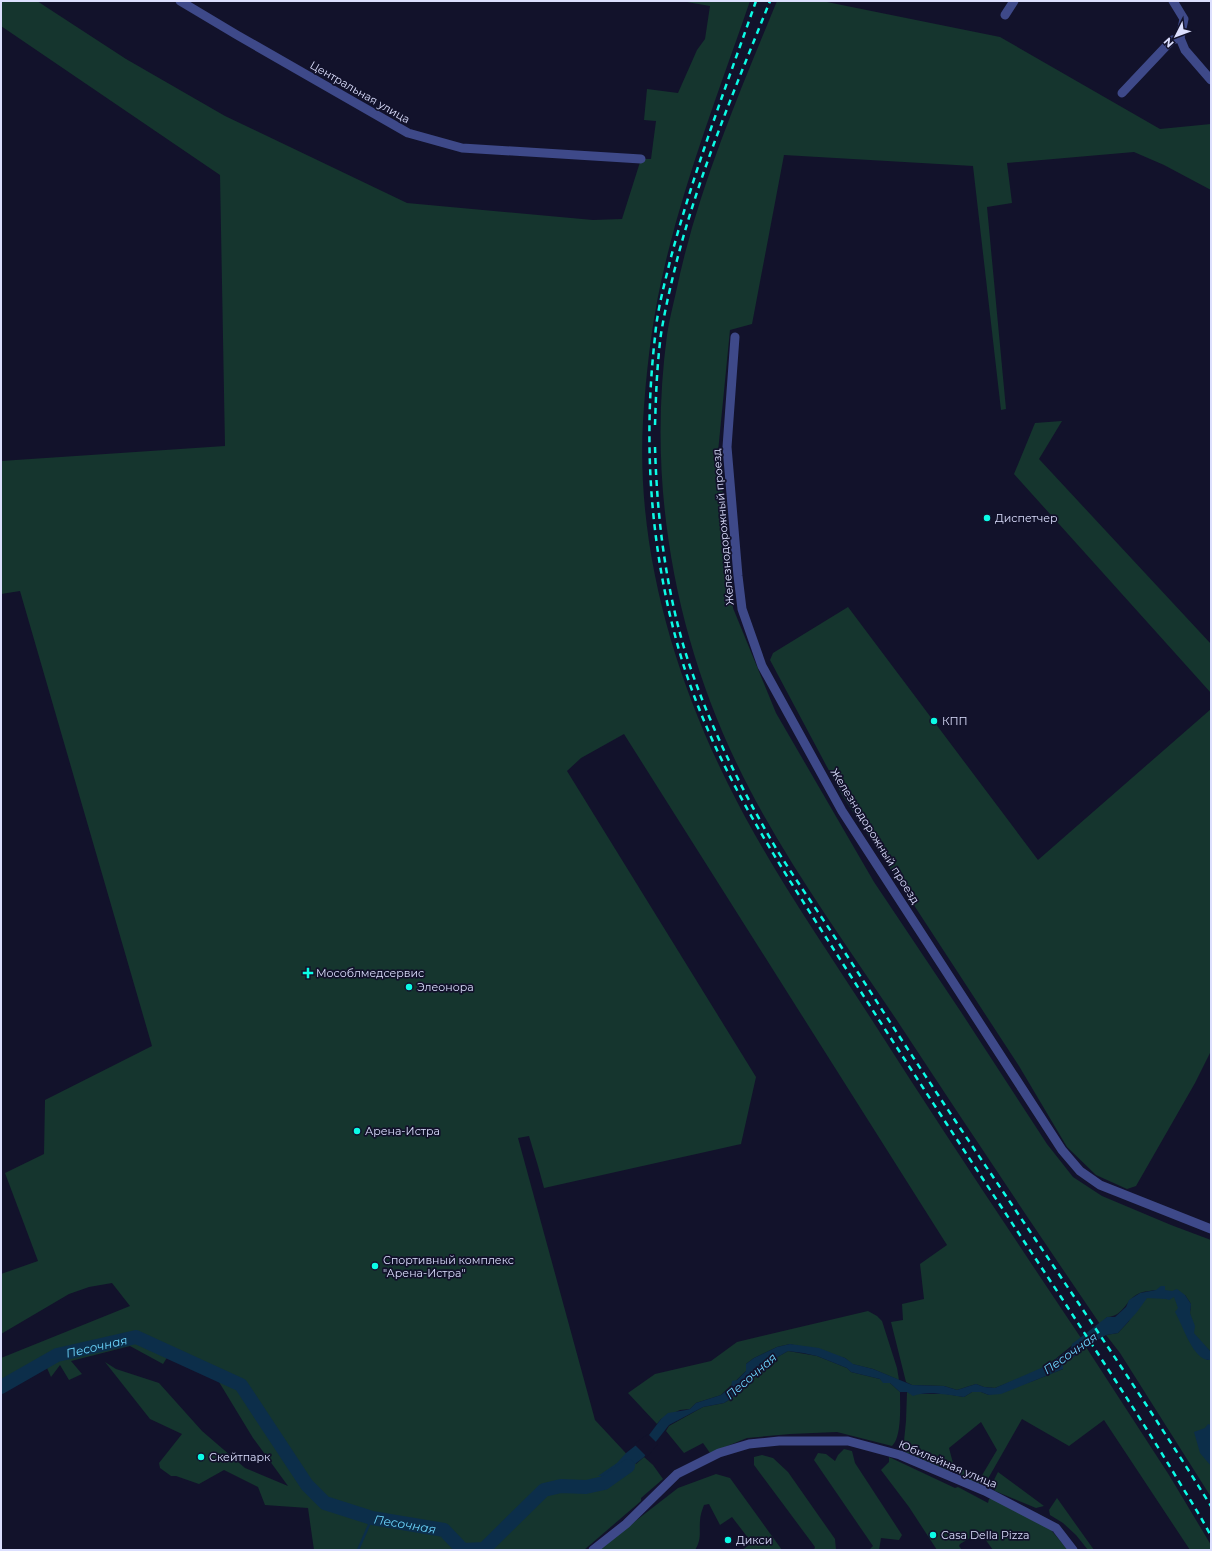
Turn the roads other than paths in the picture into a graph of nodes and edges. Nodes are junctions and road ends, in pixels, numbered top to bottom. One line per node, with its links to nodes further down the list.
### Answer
1 (180, 1): 8 (street, Центральная улица)
2 (1014, 1): 4 (street)
3 (1173, 1): 5 (street)
4 (1005, 15)
5 (1180, 38): 6 (street); 7 (street)
6 (1211, 80)
7 (1122, 93)
8 (641, 159)
9 (735, 337): 10 (street, Железнодорожный проезд)
10 (1211, 1229)
11 (593, 1550): 12 (street, Юбилейная улица)
12 (1073, 1550)

